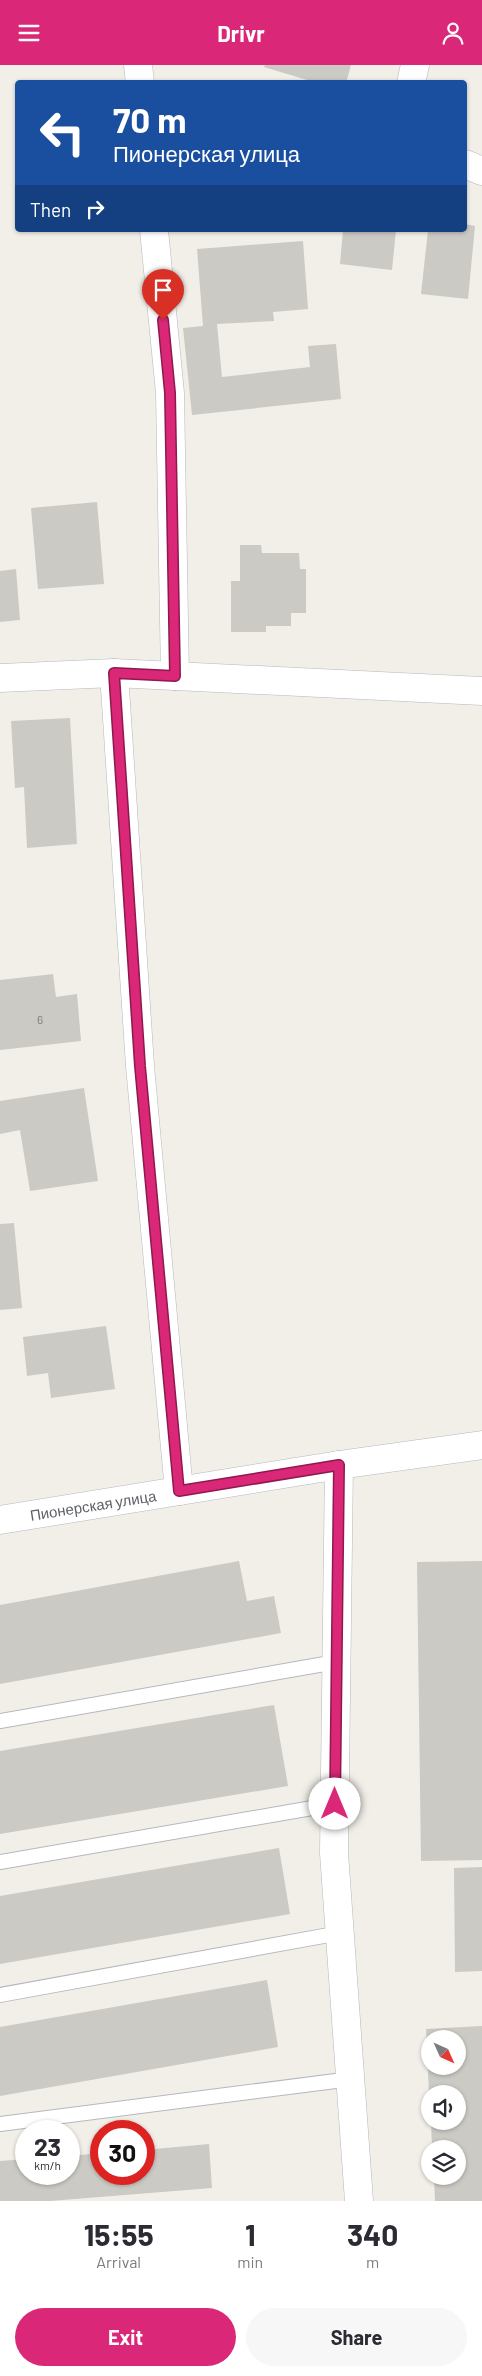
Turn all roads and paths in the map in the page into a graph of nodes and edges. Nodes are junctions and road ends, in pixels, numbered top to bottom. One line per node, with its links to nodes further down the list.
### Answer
1 (138, 65): 3 (street)
2 (415, 65): 4 (street)
3 (140, 80)
4 (412, 80)
5 (467, 165): 6 (street)
6 (482, 171)
7 (154, 232): 9 (street)
8 (114, 673): 9 (street); 10 (street); 14 (street)
9 (175, 676): 11 (street)
10 (0, 678)
11 (482, 691)
12 (482, 1445): 13 (street, Пионерская улица)
13 (339, 1465): 14 (street, Пионерская улица); 16 (street)
14 (179, 1491): 15 (street, Пионерская улица)
15 (0, 1520)
16 (336, 1662): 17 (lane); 18 (street)
17 (0, 1721)
18 (335, 1804): 19 (lane); 20 (street)
19 (0, 1862)
20 (340, 1933): 21 (lane); 22 (street)
21 (0, 1995)
22 (351, 2079): 23 (lane); 24 (street)
23 (0, 2124)
24 (359, 2201)

